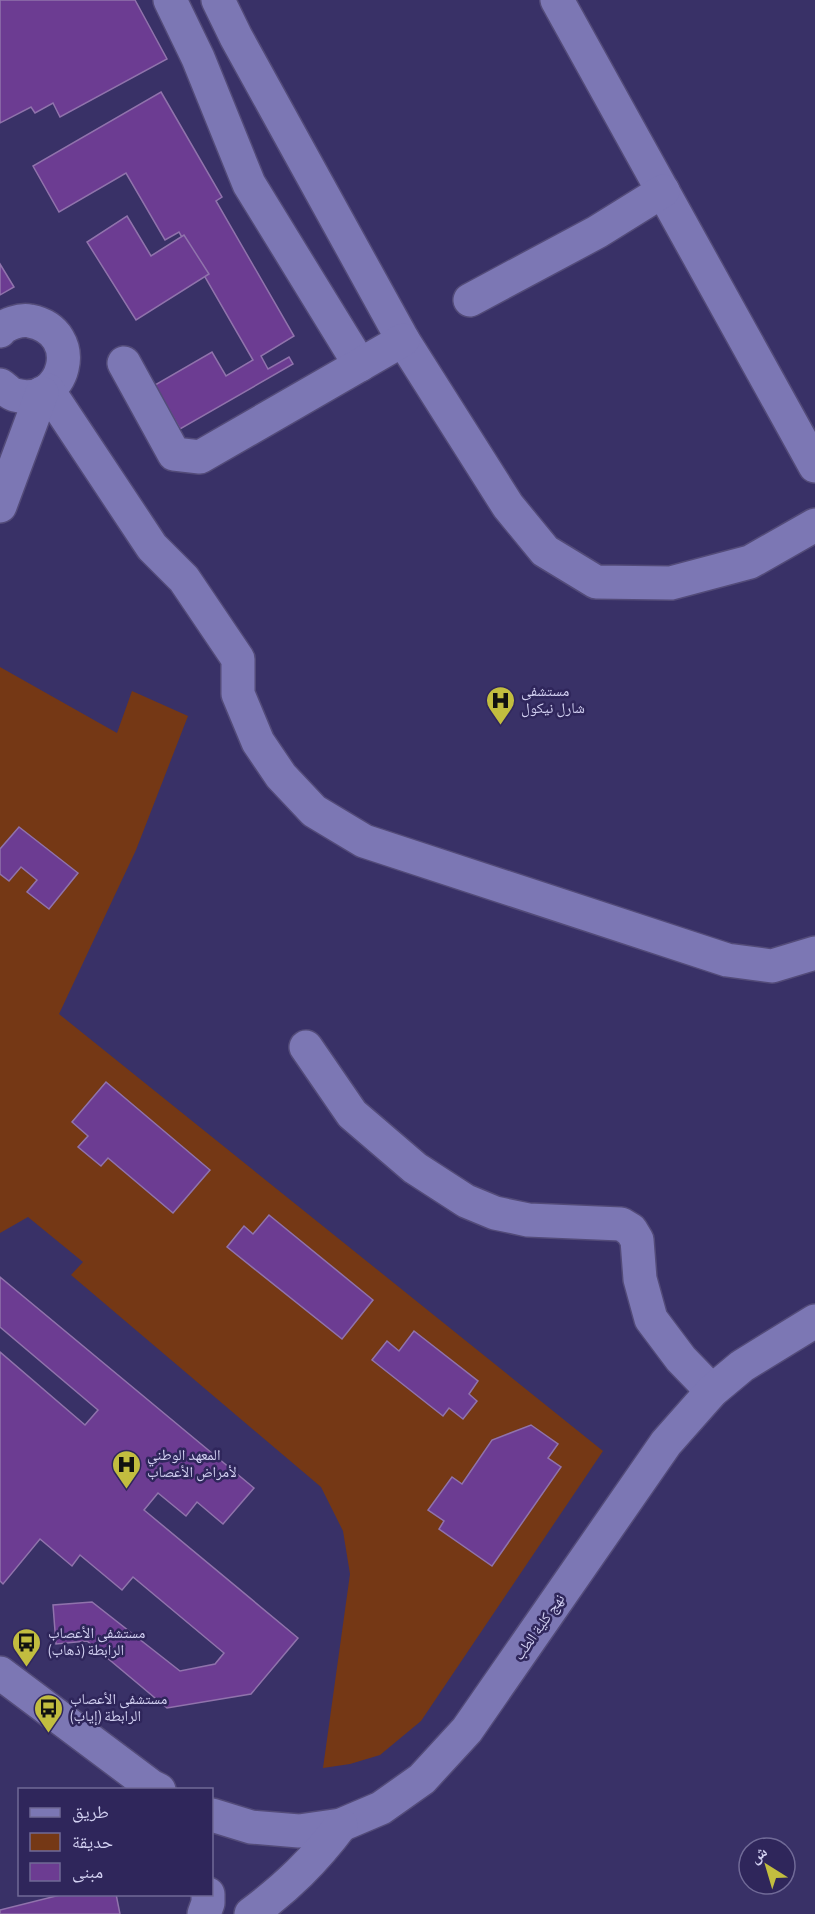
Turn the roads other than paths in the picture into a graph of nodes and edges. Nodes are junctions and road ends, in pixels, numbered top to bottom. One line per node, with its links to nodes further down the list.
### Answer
1 (170, 0): 5 (street)
2 (218, 0): 4 (street)
3 (557, 0): 6 (street)
4 (236, 37): 5 (street); 9 (street)
5 (198, 58): 11 (street)
6 (663, 191): 7 (street); 14 (street)
7 (470, 300)
8 (0, 331): 13 (street)
9 (404, 340): 11 (street); 16 (street)
10 (124, 363): 11 (street)
11 (360, 365)
12 (0, 385): 13 (street)
13 (45, 392): 15 (street); 17 (street)
14 (815, 466)
15 (0, 506)
16 (815, 525)
17 (815, 953)
18 (306, 1047): 20 (street)
19 (815, 1321): 20 (street, نهج كلية الطب)
20 (712, 1391): 24 (street, نهج كلية الطب)
21 (0, 1672): 22 (street)
22 (155, 1788)
23 (213, 1815): 24 (street, نهج كلية الطب)
24 (341, 1825): 27 (street)
25 (208, 1896): 26 (street)
26 (204, 1914)
27 (251, 1914)

